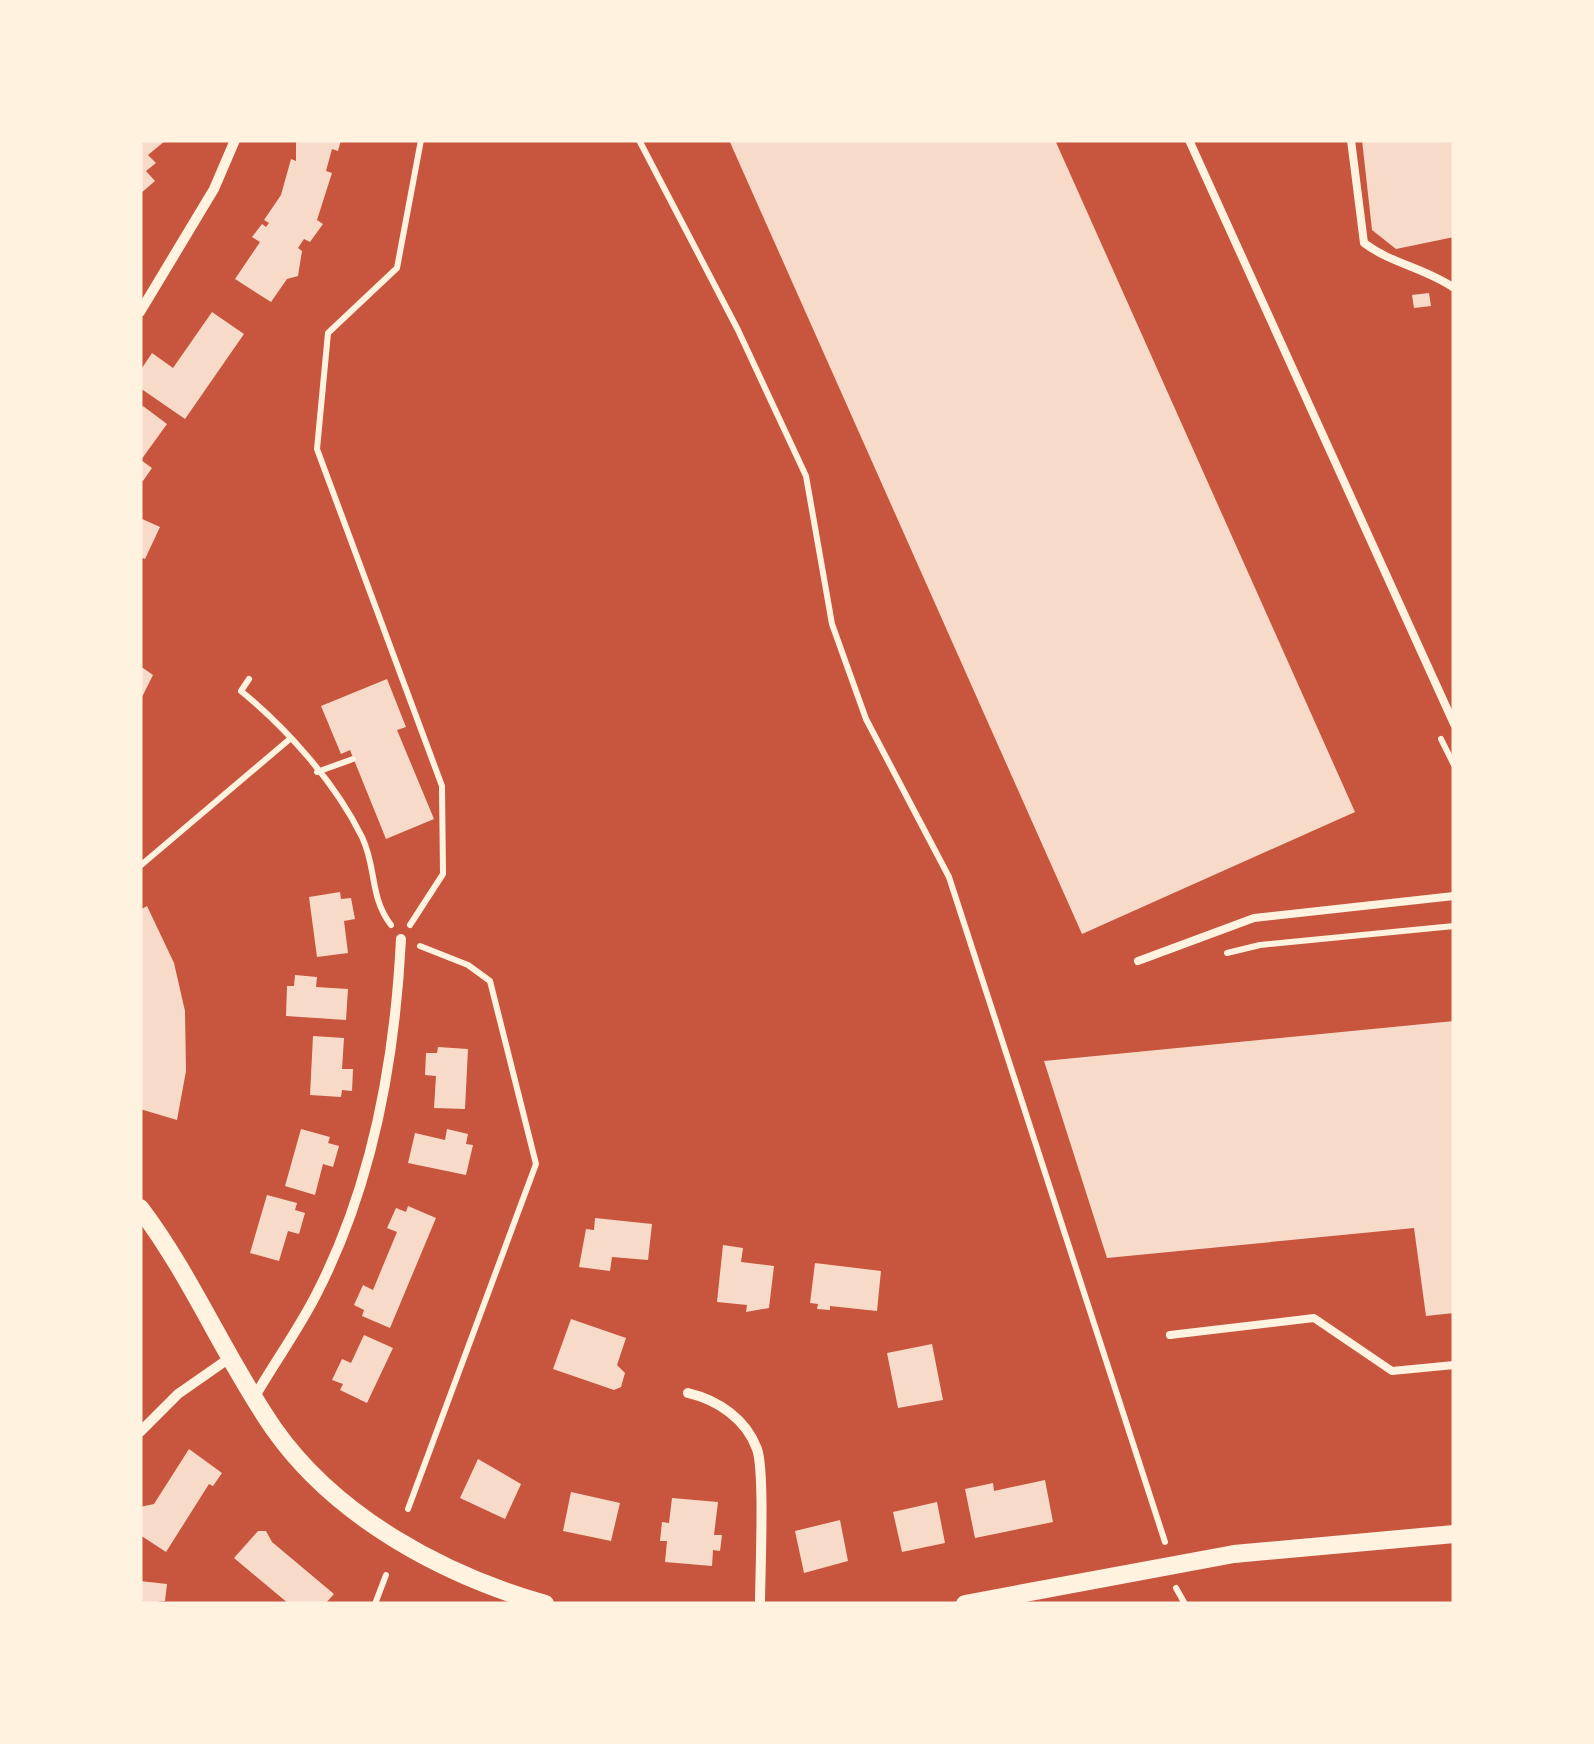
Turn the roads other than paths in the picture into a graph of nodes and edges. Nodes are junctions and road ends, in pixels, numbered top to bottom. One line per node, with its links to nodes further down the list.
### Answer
1 (235, 140): 5 (street)
2 (1188, 140): 6 (lane)
3 (1352, 140): 4 (lane)
4 (1454, 288)
5 (140, 312)
6 (1454, 724)
7 (1454, 896): 9 (lane)
8 (401, 939): 15 (street)
9 (1138, 961)
10 (140, 1208): 12 (street)
11 (1170, 1335): 13 (lane)
12 (231, 1356): 15 (street); 16 (street)
13 (1454, 1366)
14 (688, 1394): 20 (street)
15 (254, 1398): 19 (street)
16 (140, 1432)
17 (1454, 1534): 18 (street)
18 (1032, 1597): 21 (street)
19 (545, 1604)
20 (760, 1604)
21 (965, 1604)

